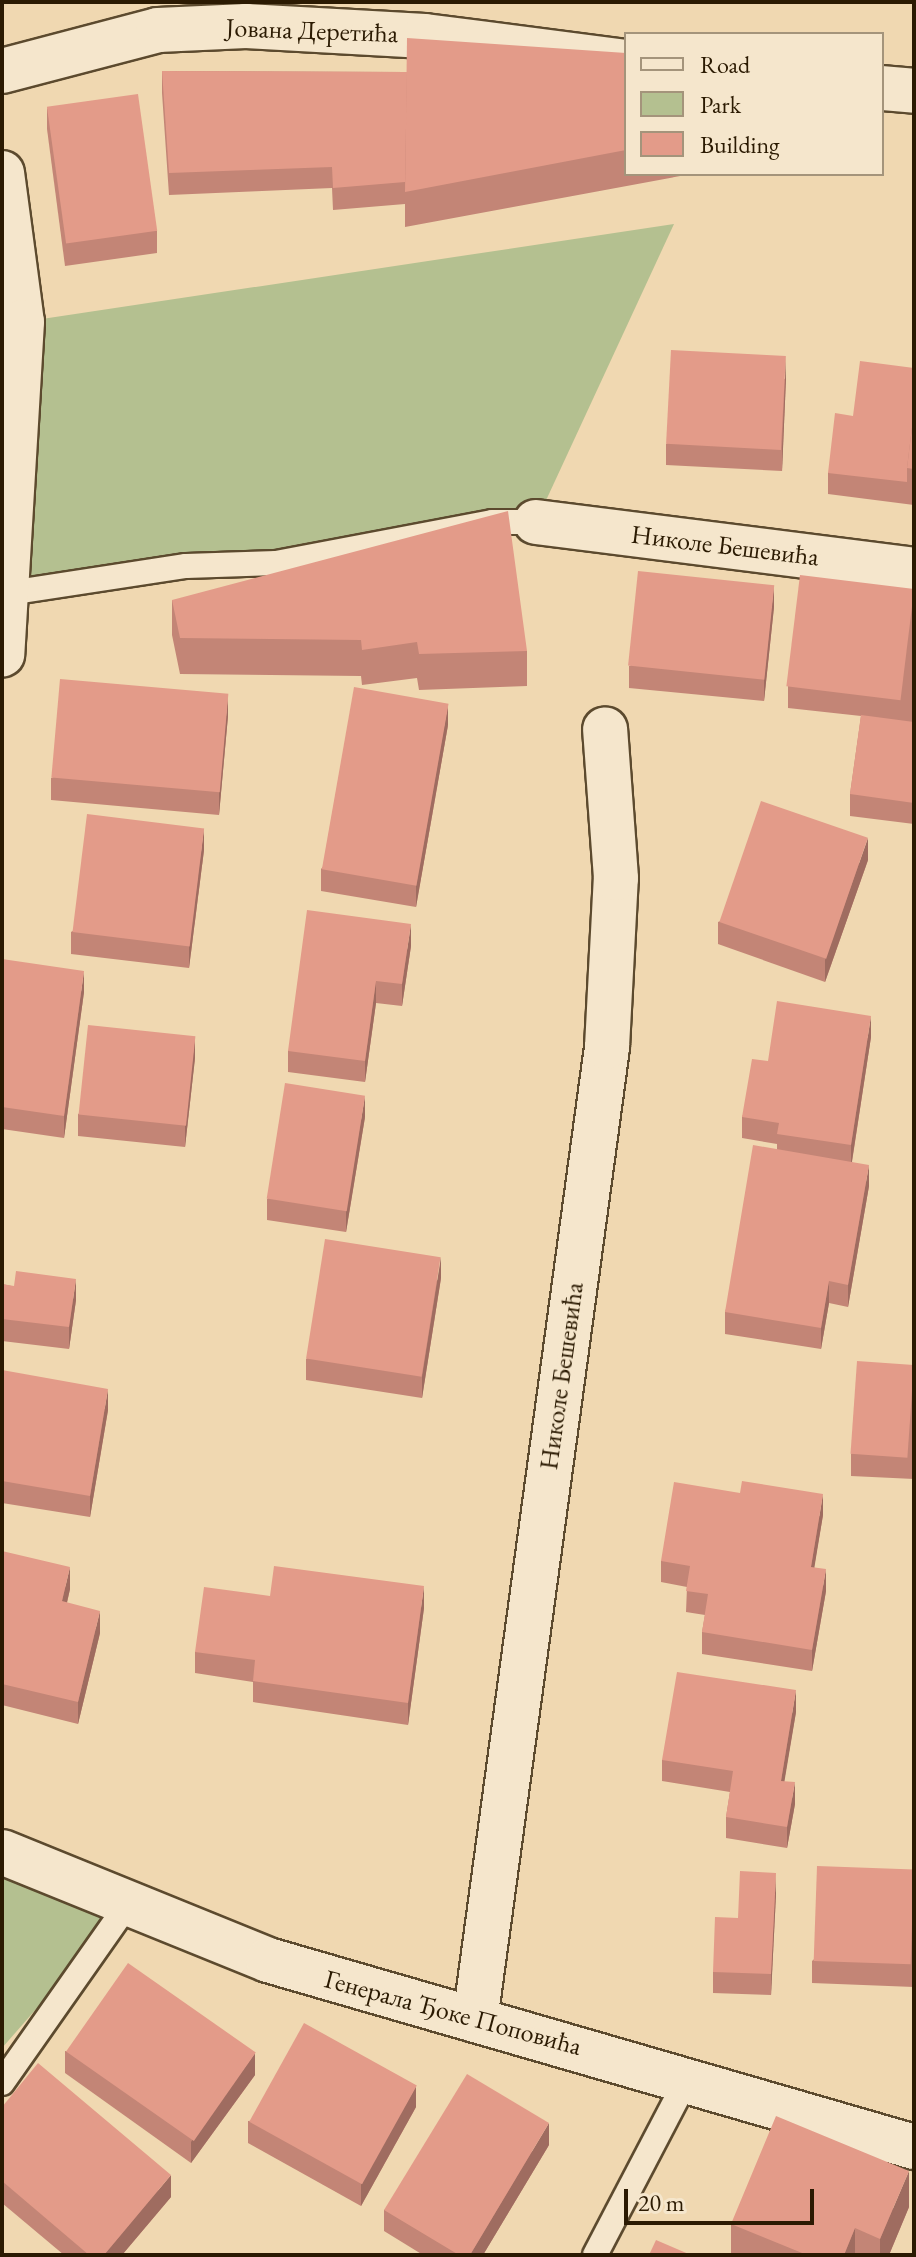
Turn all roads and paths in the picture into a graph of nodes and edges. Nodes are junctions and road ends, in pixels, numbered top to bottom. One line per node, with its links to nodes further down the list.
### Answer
1 (624, 62): 2 (street, Јована Деретића)
2 (2, 71)
3 (884, 88): 4 (street)
4 (914, 91)
5 (2, 173): 8 (street)
6 (536, 522): 7 (street, Николе Бешевића); 8 (lane)
7 (914, 570)
8 (9, 593): 9 (street)
9 (2, 654)
10 (605, 729): 13 (street, Николе Бешевића)
11 (2, 1852): 12 (street, Генерала Ђоке Поповића)
12 (128, 1904): 13 (street, Генерала Ђоке Поповића); 15 (lane)
13 (475, 2020): 14 (street, Генерала Ђоке Поповића)
14 (687, 2079): 16 (street, Генерала Ђоке Поповића); 17 (lane)
15 (2, 2083)
16 (914, 2147)
17 (595, 2255)

